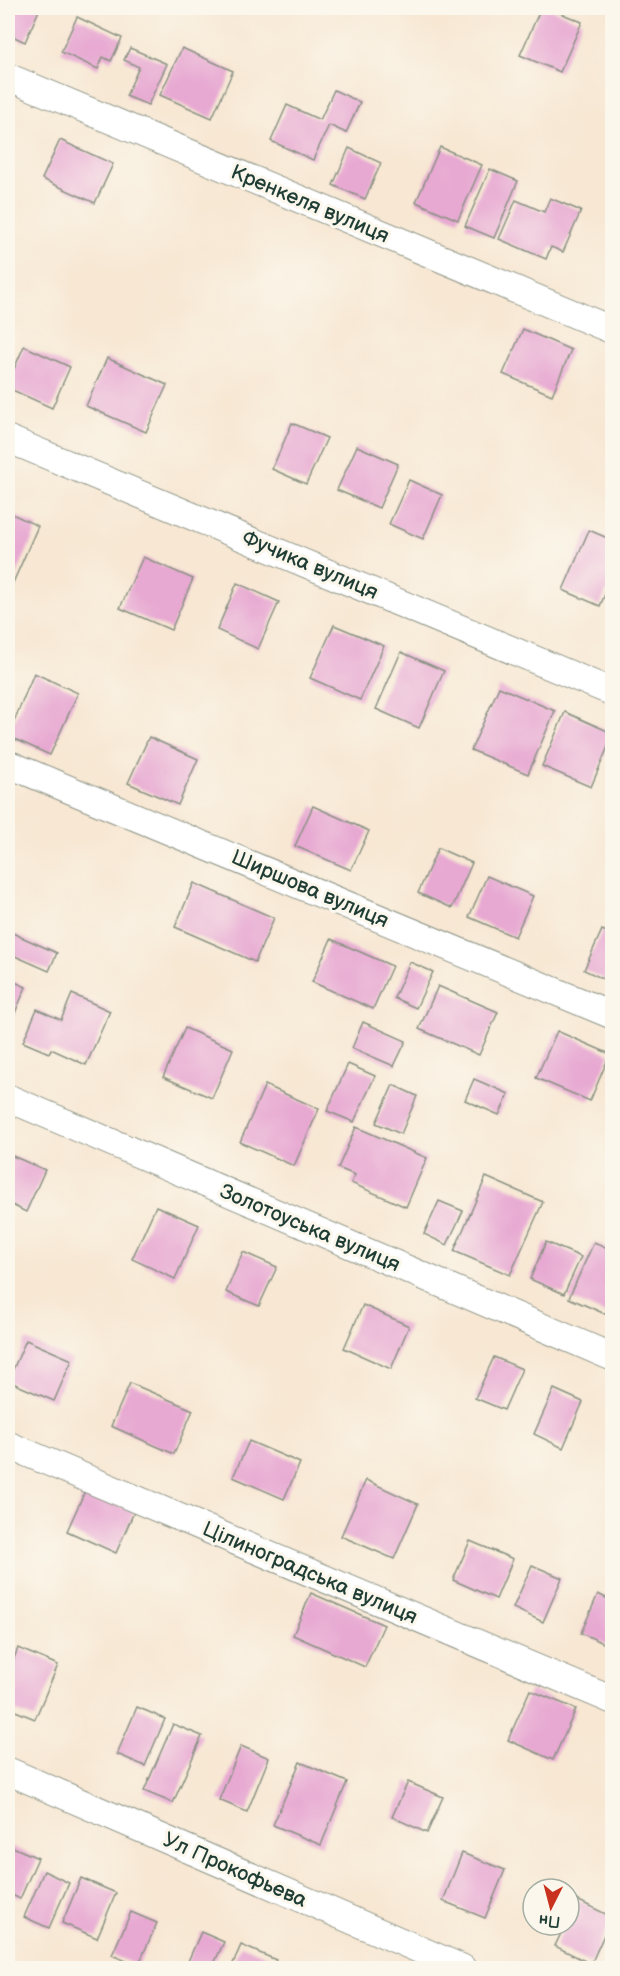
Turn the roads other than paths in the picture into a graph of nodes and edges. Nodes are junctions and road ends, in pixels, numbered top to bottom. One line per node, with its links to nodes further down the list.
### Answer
1 (8, 77): 2 (street, Кренкеля вулиця)
2 (612, 330)
3 (8, 439): 4 (street, Фучика вулиця)
4 (612, 692)
5 (8, 764): 6 (street, Ширшова вулиця)
6 (612, 1015)
7 (8, 1098): 8 (street, Золотоуська вулиця)
8 (612, 1357)
9 (8, 1445): 10 (street, Цілиноградська вулиця)
10 (612, 1700)
11 (8, 1771): 12 (street, Ул Прокофьева)
12 (462, 1968)

